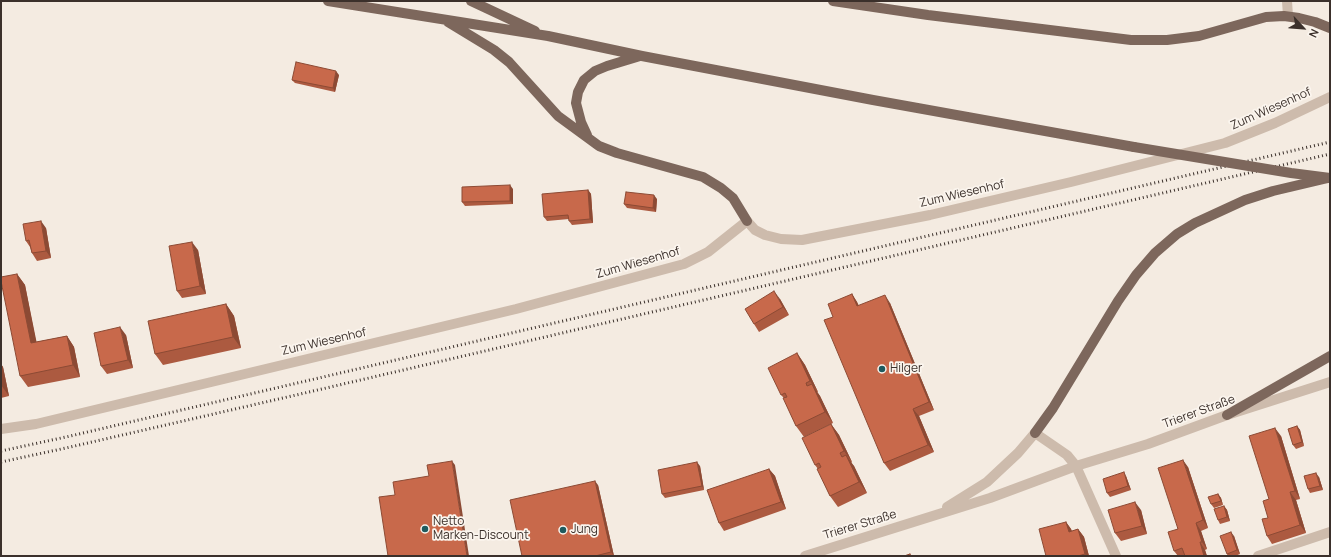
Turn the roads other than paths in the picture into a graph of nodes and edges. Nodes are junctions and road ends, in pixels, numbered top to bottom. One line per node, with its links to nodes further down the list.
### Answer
1 (328, 1): 6 (main road)
2 (471, 1): 8 (main road)
3 (833, 1): 5 (main road)
4 (1287, 1): 5 (street)
5 (1288, 16): 7 (main road)
6 (442, 19): 8 (main road); 11 (main road)
7 (1330, 28)
8 (548, 36): 9 (main road)
9 (642, 56): 11 (main road); 12 (main road, bridge)
10 (1330, 97): 15 (street, Zum Wiesenhof)
11 (588, 137): 15 (main road)
12 (1291, 173): 13 (main road, bridge); 14 (main road, bridge)
13 (1330, 178): 20 (main road)
14 (1330, 184)
15 (747, 221): 19 (street, Zum Wiesenhof)
16 (1330, 356): 18 (main road)
17 (1330, 382): 18 (street, Trierer Straße)
18 (1227, 415): 21 (street, Trierer Straße)
19 (1, 429)
20 (1035, 434): 21 (street); 22 (street, Trierer Straße)
21 (1076, 466): 22 (street, Trierer Straße); 25 (street)
22 (922, 520): 24 (street, Trierer Straße)
23 (1330, 532): 26 (street)
24 (805, 556)
25 (1116, 556)
26 (1258, 556)

